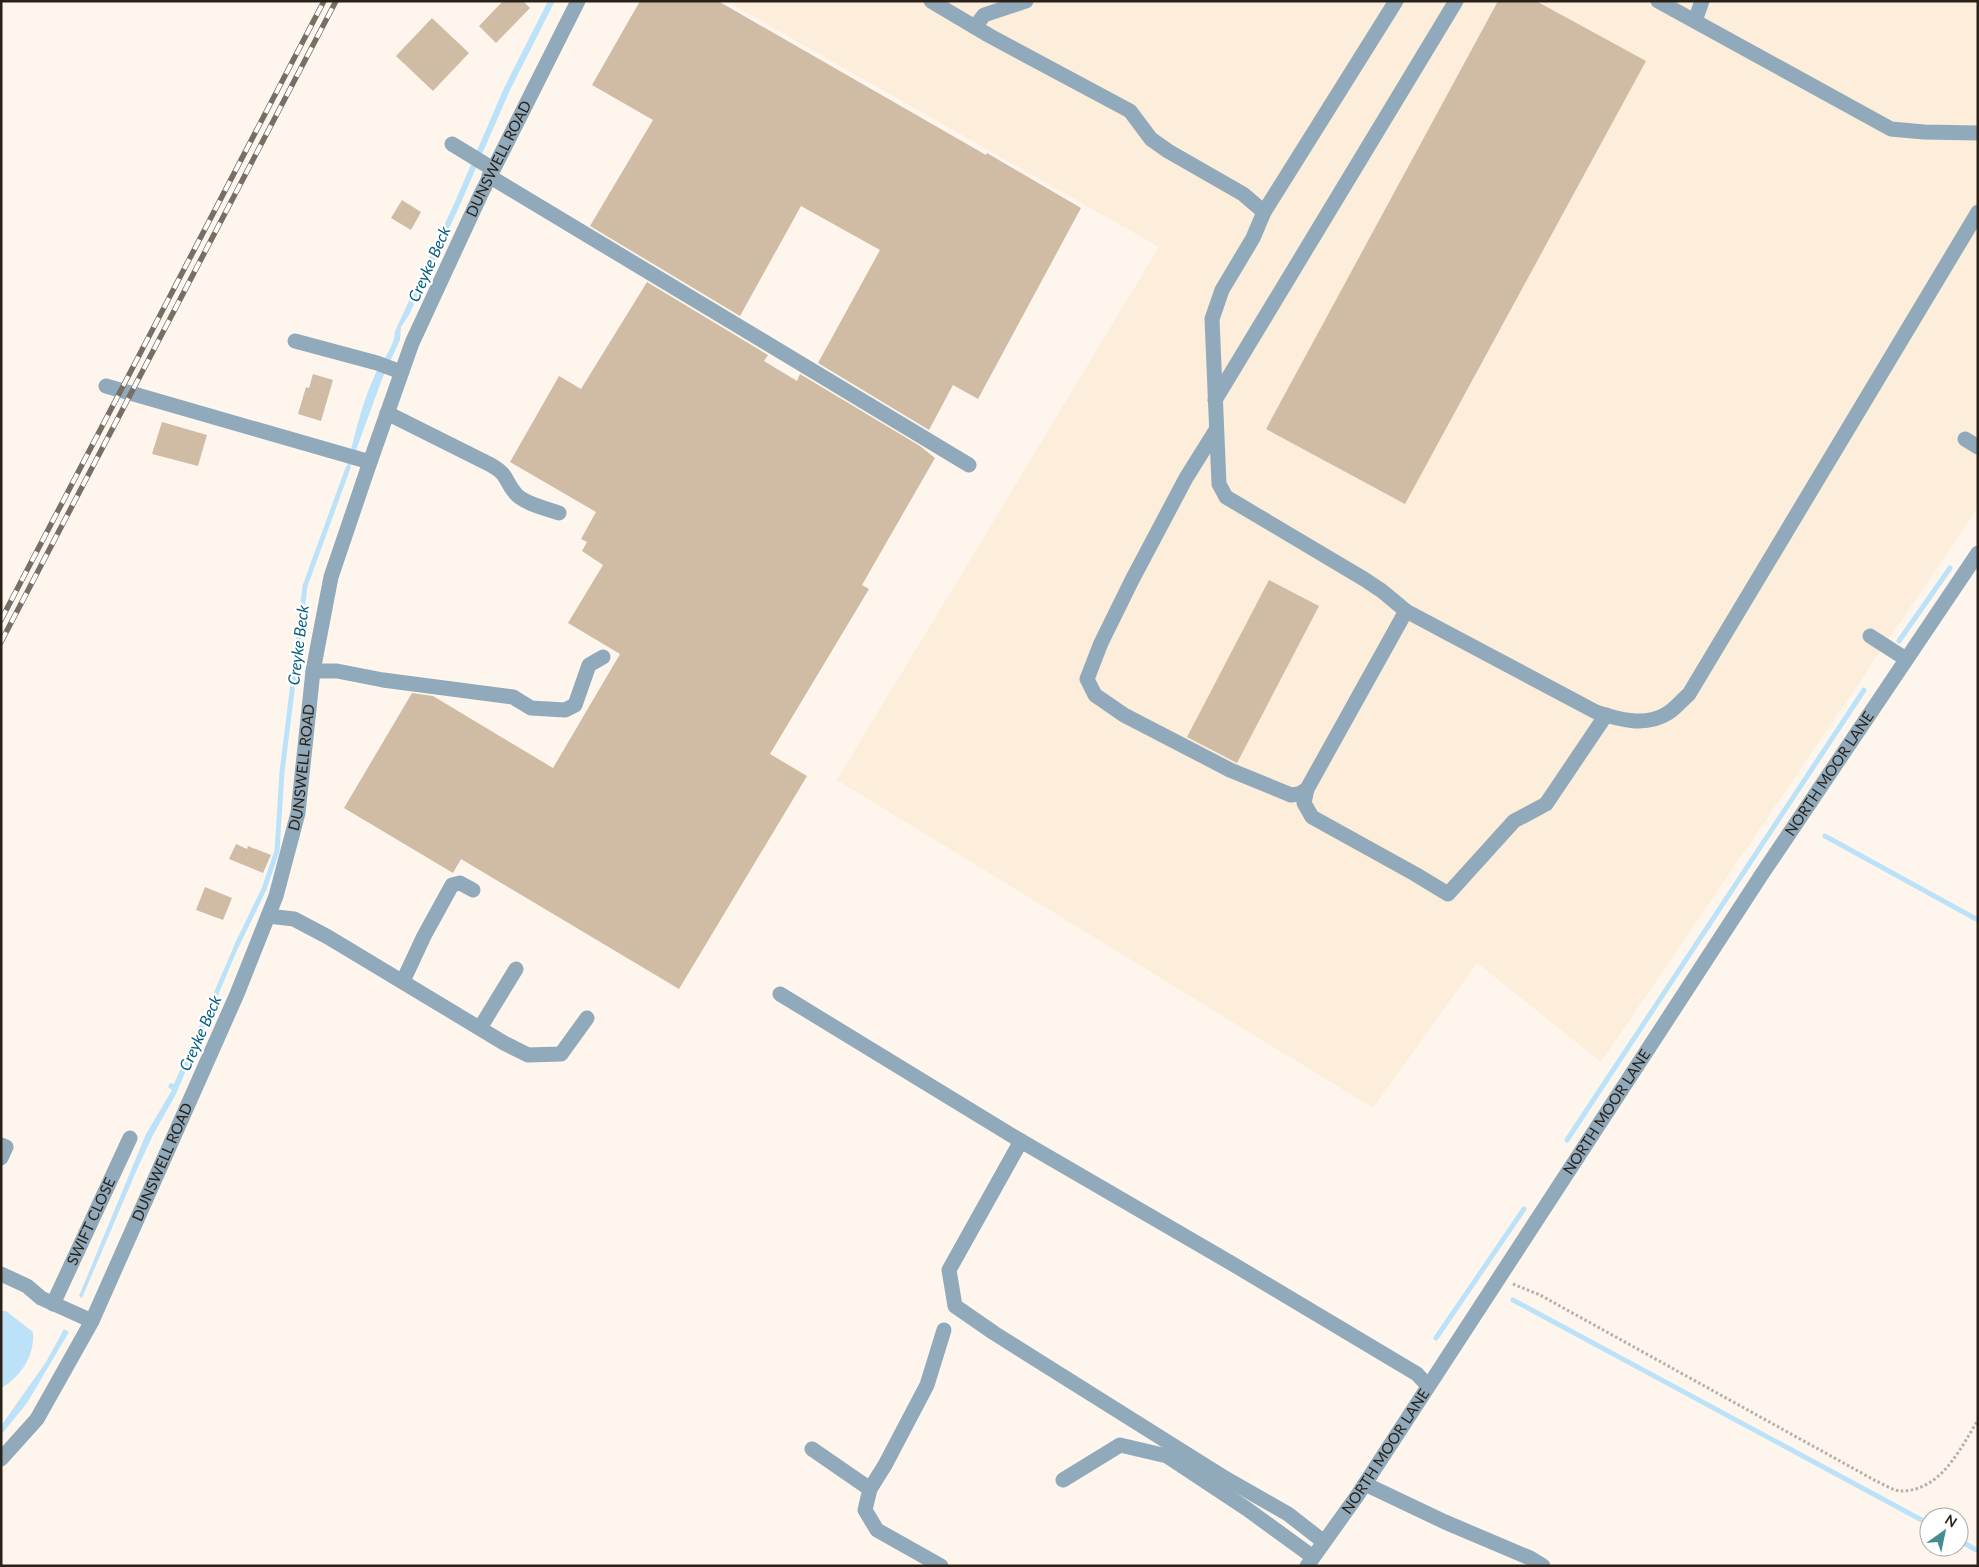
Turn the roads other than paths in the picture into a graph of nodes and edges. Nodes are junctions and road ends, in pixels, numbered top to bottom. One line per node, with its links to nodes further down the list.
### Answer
1 (578, 1): 12 (street, DUNSWELL ROAD)
2 (931, 1): 9 (street)
3 (1026, 1): 9 (street)
4 (1396, 1): 13 (street)
5 (1456, 1): 18 (street)
6 (1658, 1): 8 (street)
7 (1702, 1): 8 (street)
8 (1695, 21): 10 (street)
9 (975, 27): 13 (street)
10 (1978, 133)
11 (452, 144): 12 (street)
12 (488, 169): 16 (street, DUNSWELL ROAD); 22 (street)
13 (1264, 212): 18 (street)
14 (1978, 212): 30 (street)
15 (295, 341): 16 (street)
16 (390, 368): 19 (street, DUNSWELL ROAD)
17 (106, 386): 21 (street)
18 (1215, 400): 20 (street)
19 (387, 413): 21 (street, DUNSWELL ROAD); 23 (street)
20 (1216, 430): 25 (street); 31 (street)
21 (358, 458): 29 (street, DUNSWELL ROAD)
22 (969, 465)
23 (559, 513)
24 (1978, 553): 28 (street, NORTH MOOR LANE)
25 (1406, 611): 30 (street); 31 (street)
26 (1870, 636): 28 (street)
27 (603, 657): 29 (street)
28 (1906, 659): 47 (street, NORTH MOOR LANE)
29 (313, 671): 33 (street, DUNSWELL ROAD)
30 (1606, 715): 31 (street)
31 (1307, 789)
32 (473, 890): 35 (street)
33 (268, 916): 35 (street); 45 (street, DUNSWELL ROAD)
34 (516, 968): 38 (street)
35 (403, 981): 38 (street)
36 (780, 994): 40 (street)
37 (587, 1018): 38 (street)
38 (480, 1028)
39 (130, 1138): 44 (street, SWIFT CLOSE)
40 (1021, 1141): 47 (street); 53 (street)
41 (1, 1145): 42 (street)
42 (1, 1158)
43 (1, 1274): 44 (street)
44 (53, 1304): 45 (street)
45 (92, 1321): 49 (street, DUNSWELL ROAD)
46 (944, 1330): 52 (street)
47 (1428, 1386): 51 (street, NORTH MOOR LANE)
48 (812, 1449): 52 (street)
49 (1, 1459)
50 (1063, 1480): 54 (street)
51 (1365, 1484): 53 (street, NORTH MOOR LANE); 56 (street)
52 (870, 1489): 55 (street)
53 (1324, 1542): 54 (street, NORTH MOOR LANE)
54 (1310, 1561)
55 (941, 1566)
56 (1544, 1566)

